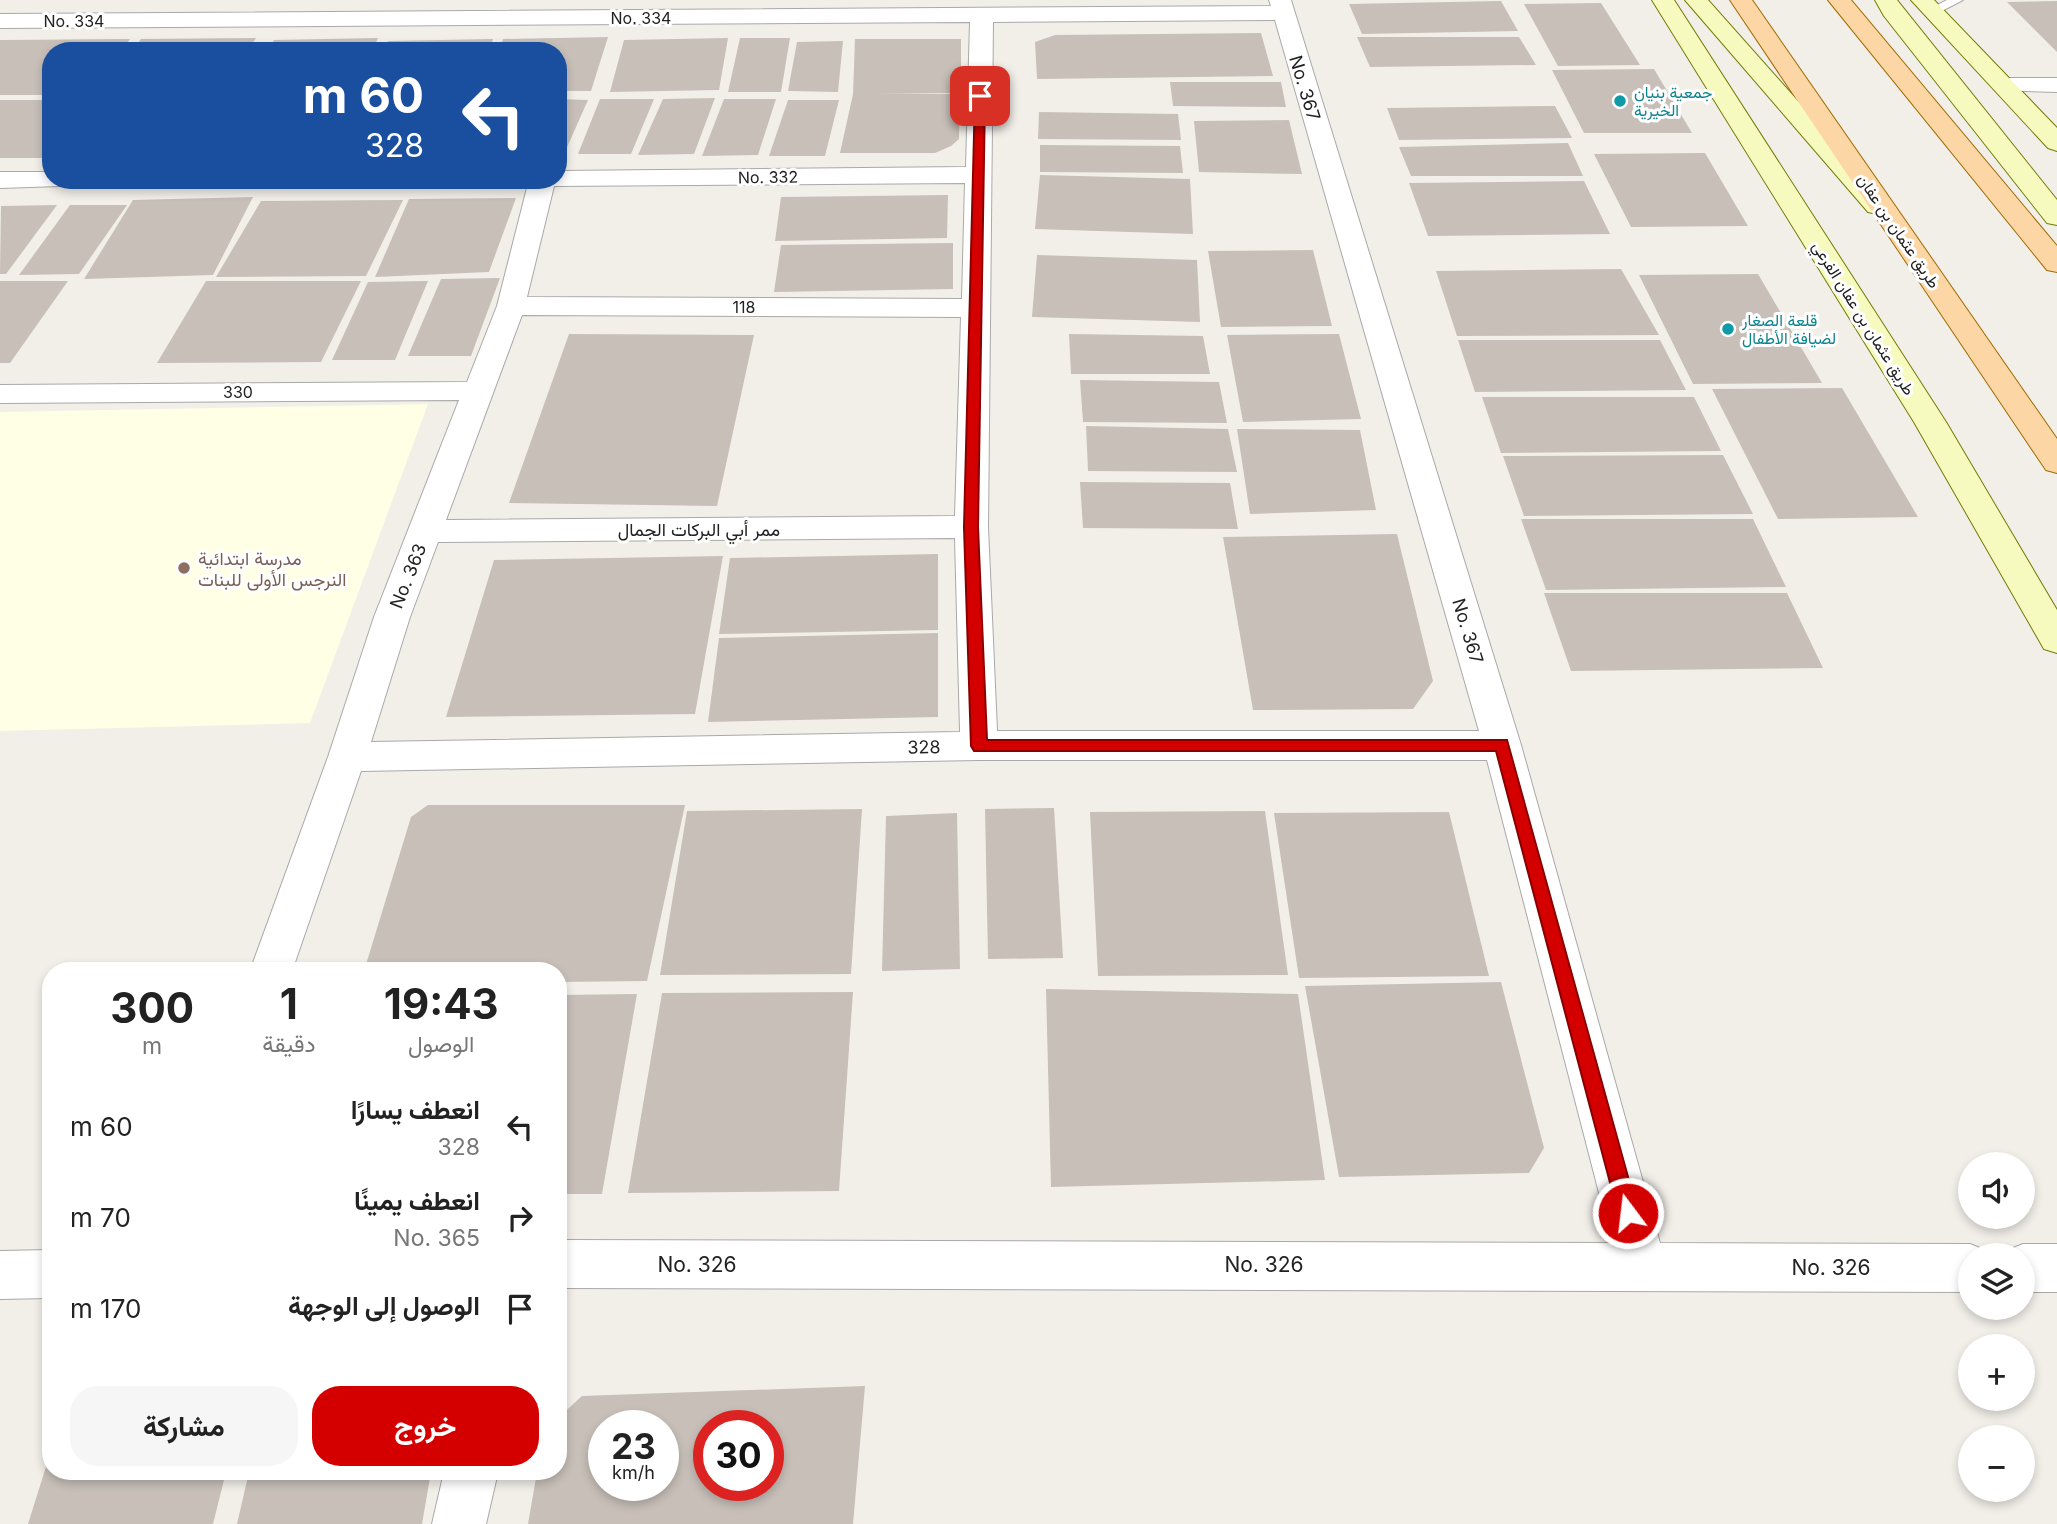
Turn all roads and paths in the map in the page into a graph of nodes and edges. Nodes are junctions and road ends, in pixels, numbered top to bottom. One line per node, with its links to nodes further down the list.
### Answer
1 (1663, 0): 29 (main road, طريق عثمان بن عفان الفرعي)
2 (1696, 0): 20 (main road)
3 (1741, 0): 20 (main road, طريق عثمان بن عفان)
4 (1839, 0): 21 (main road)
5 (1886, 0): 19 (main road)
6 (1957, 0): 7 (lane)
7 (1927, 5): 11 (main road)
8 (1281, 7): 9 (street, No. 334); 30 (street, No. 367)
9 (982, 16): 10 (street, No. 334); 14 (street)
10 (0, 22)
11 (2004, 85): 12 (street); 13 (main road)
12 (2057, 85)
13 (2057, 143)
14 (978, 175): 15 (street, No. 332); 23 (street)
15 (567, 179)
16 (0, 180): 17 (street)
17 (42, 180)
18 (539, 189): 22 (street, No. 363)
19 (2057, 217)
20 (1901, 234): 26 (main road, طريق عثمان بن عفان)
21 (2057, 264)
22 (511, 306): 23 (street, 118); 24 (street, No. 363)
23 (976, 307): 27 (street)
24 (477, 391): 25 (street, 330); 28 (street, No. 363)
25 (0, 394)
26 (2057, 463)
27 (971, 527): 28 (street, ممر أبي البركات الجمال); 31 (street)
28 (426, 531): 32 (street, No. 363)
29 (2057, 639)
30 (1502, 745): 31 (street, 328); 35 (street, No. 367)
31 (979, 746): 32 (street, 328)
32 (347, 757): 33 (street, No. 363)
33 (274, 962)
34 (567, 1264): 35 (street, No. 326)
35 (1642, 1265): 36 (street, No. 326)
36 (1958, 1268)
37 (2035, 1268): 38 (street)
38 (2057, 1268)
39 (42, 1274): 40 (street)
40 (0, 1275)
41 (469, 1480): 42 (street)
42 (459, 1524)

